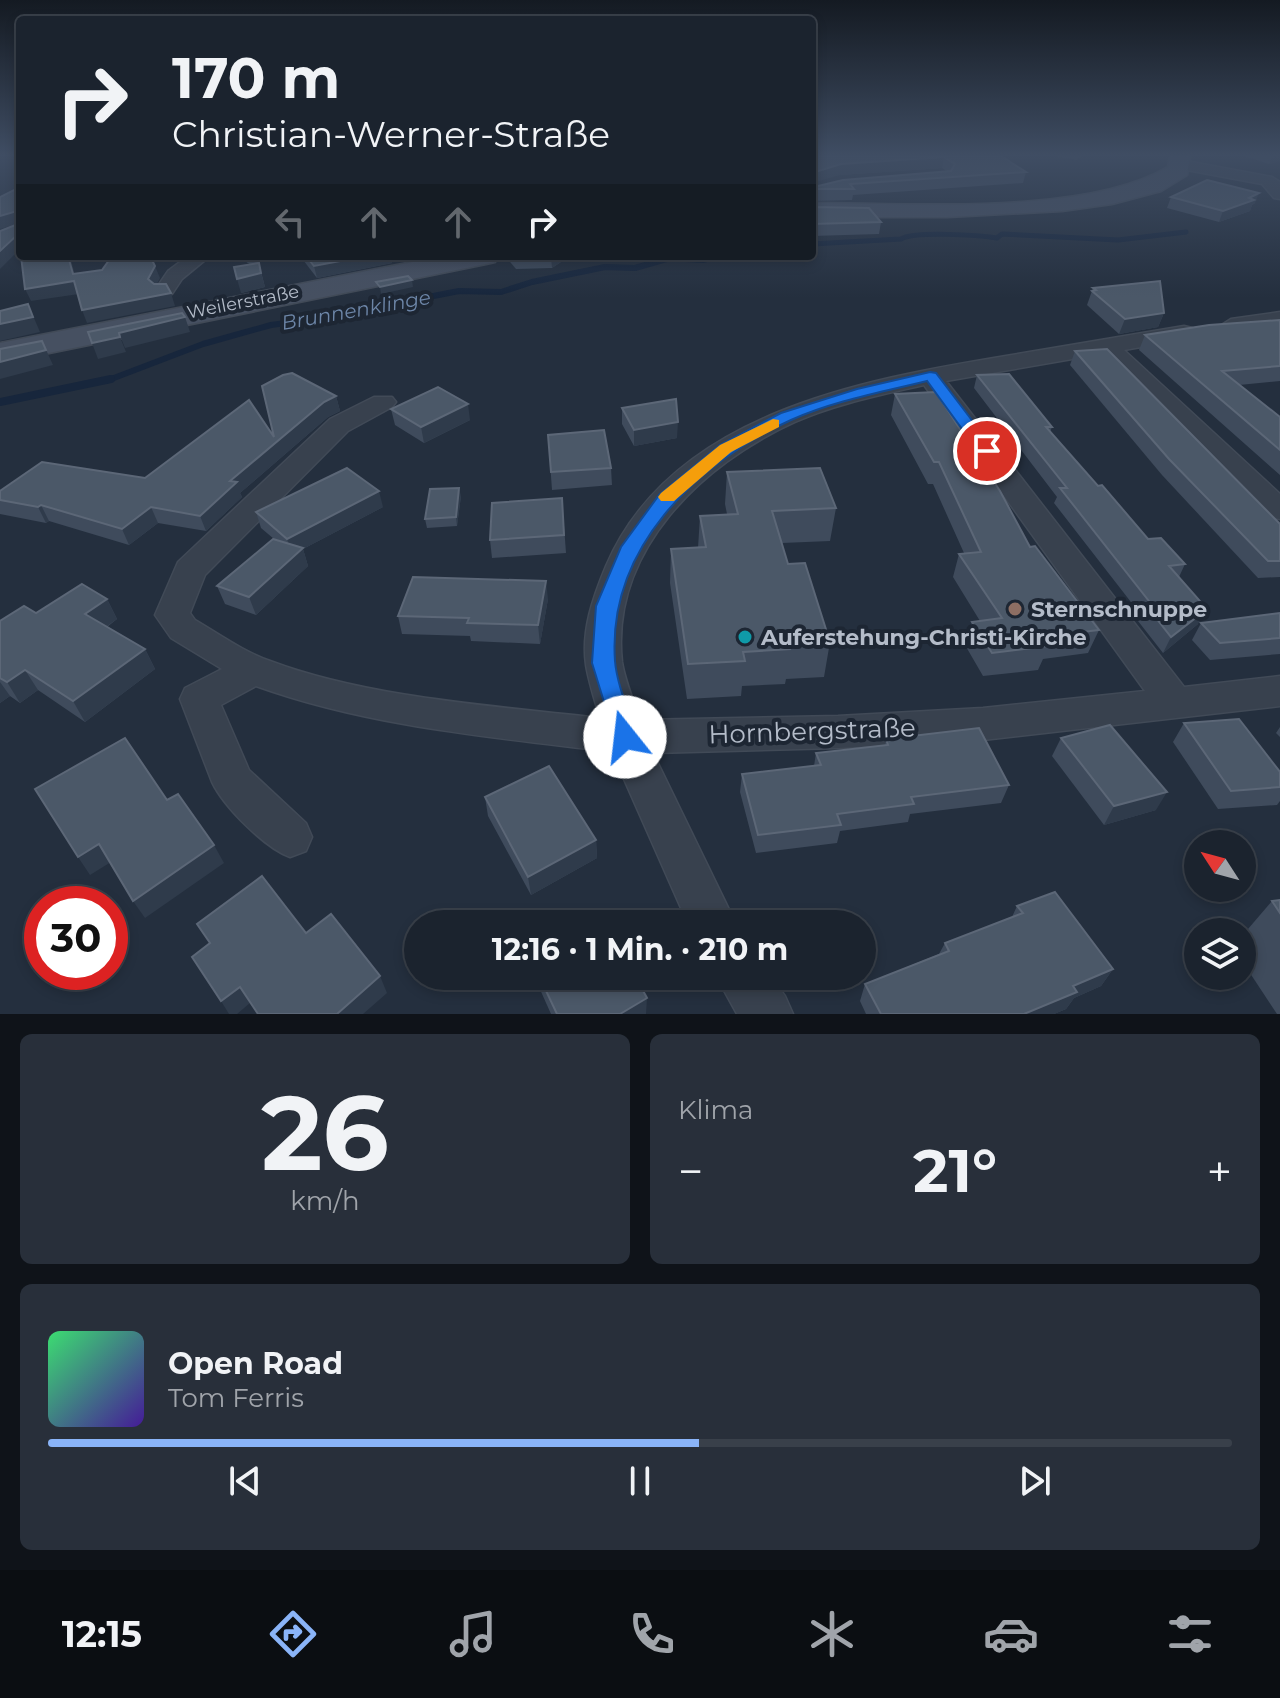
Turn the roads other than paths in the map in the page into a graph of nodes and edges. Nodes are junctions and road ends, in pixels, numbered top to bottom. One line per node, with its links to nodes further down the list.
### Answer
1 (1052, 203): 2 (main road)
2 (816, 210)
3 (195, 260): 5 (street)
4 (465, 260): 8 (main road, Weilerstraße)
5 (165, 290)
6 (1272, 326): 7 (street)
7 (1105, 345): 9 (street); 11 (street)
8 (0, 353)
9 (930, 376): 14 (street); 15 (street)
10 (383, 402): 12 (street, Hornbergstraße)
11 (1280, 510)
12 (253, 670): 15 (street, Hornbergstraße); 16 (street)
13 (1280, 691): 14 (street, Hornbergstraße)
14 (1174, 702): 15 (street, Hornbergstraße)
15 (625, 737): 17 (street)
16 (290, 837)
17 (705, 910)
18 (751, 990): 19 (street)
19 (767, 1014)

